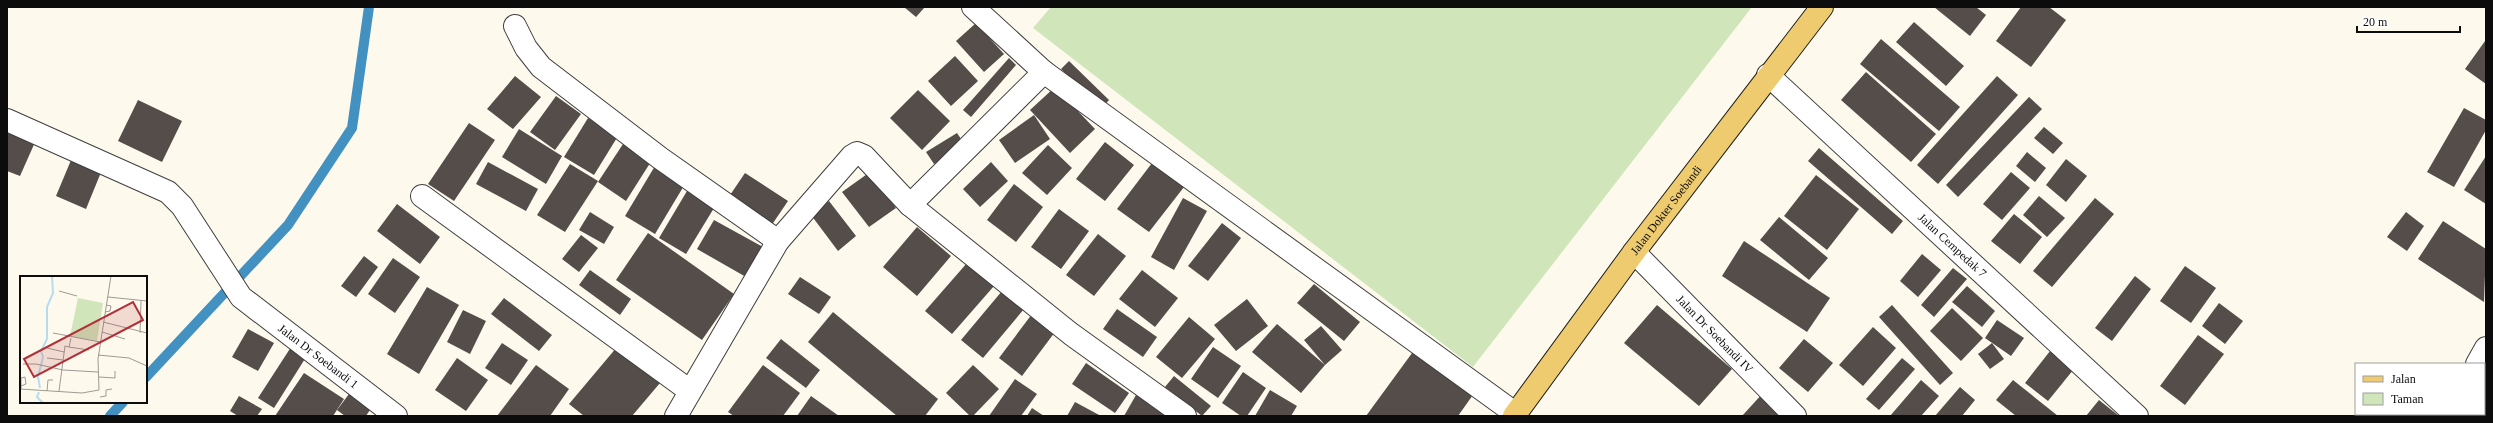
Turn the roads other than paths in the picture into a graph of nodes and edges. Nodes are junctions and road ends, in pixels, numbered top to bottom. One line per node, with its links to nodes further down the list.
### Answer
1 (973, 7): 4 (street)
2 (1822, 7): 5 (main road, Jalan Dokter Soebandi)
3 (515, 26): 9 (street)
4 (1044, 72): 8 (street); 14 (street)
5 (1768, 75): 10 (main road, Jalan Dokter Soebandi); 19 (street, Jalan Cempedak 7)
6 (7, 120): 15 (street, Jalan Dr Soebandi 1)
7 (422, 196): 13 (street)
8 (910, 205): 9 (street); 17 (street)
9 (778, 241): 13 (street)
10 (1634, 252): 14 (main road, Jalan Dokter Soebandi); 18 (street, Jalan Dr Soebandi IV)
11 (2486, 348): 12 (street)
12 (2478, 363)
13 (690, 391): 16 (street)
14 (1515, 415)
15 (396, 416)
16 (676, 416)
17 (1184, 416)
18 (1795, 416)
19 (2137, 416)

